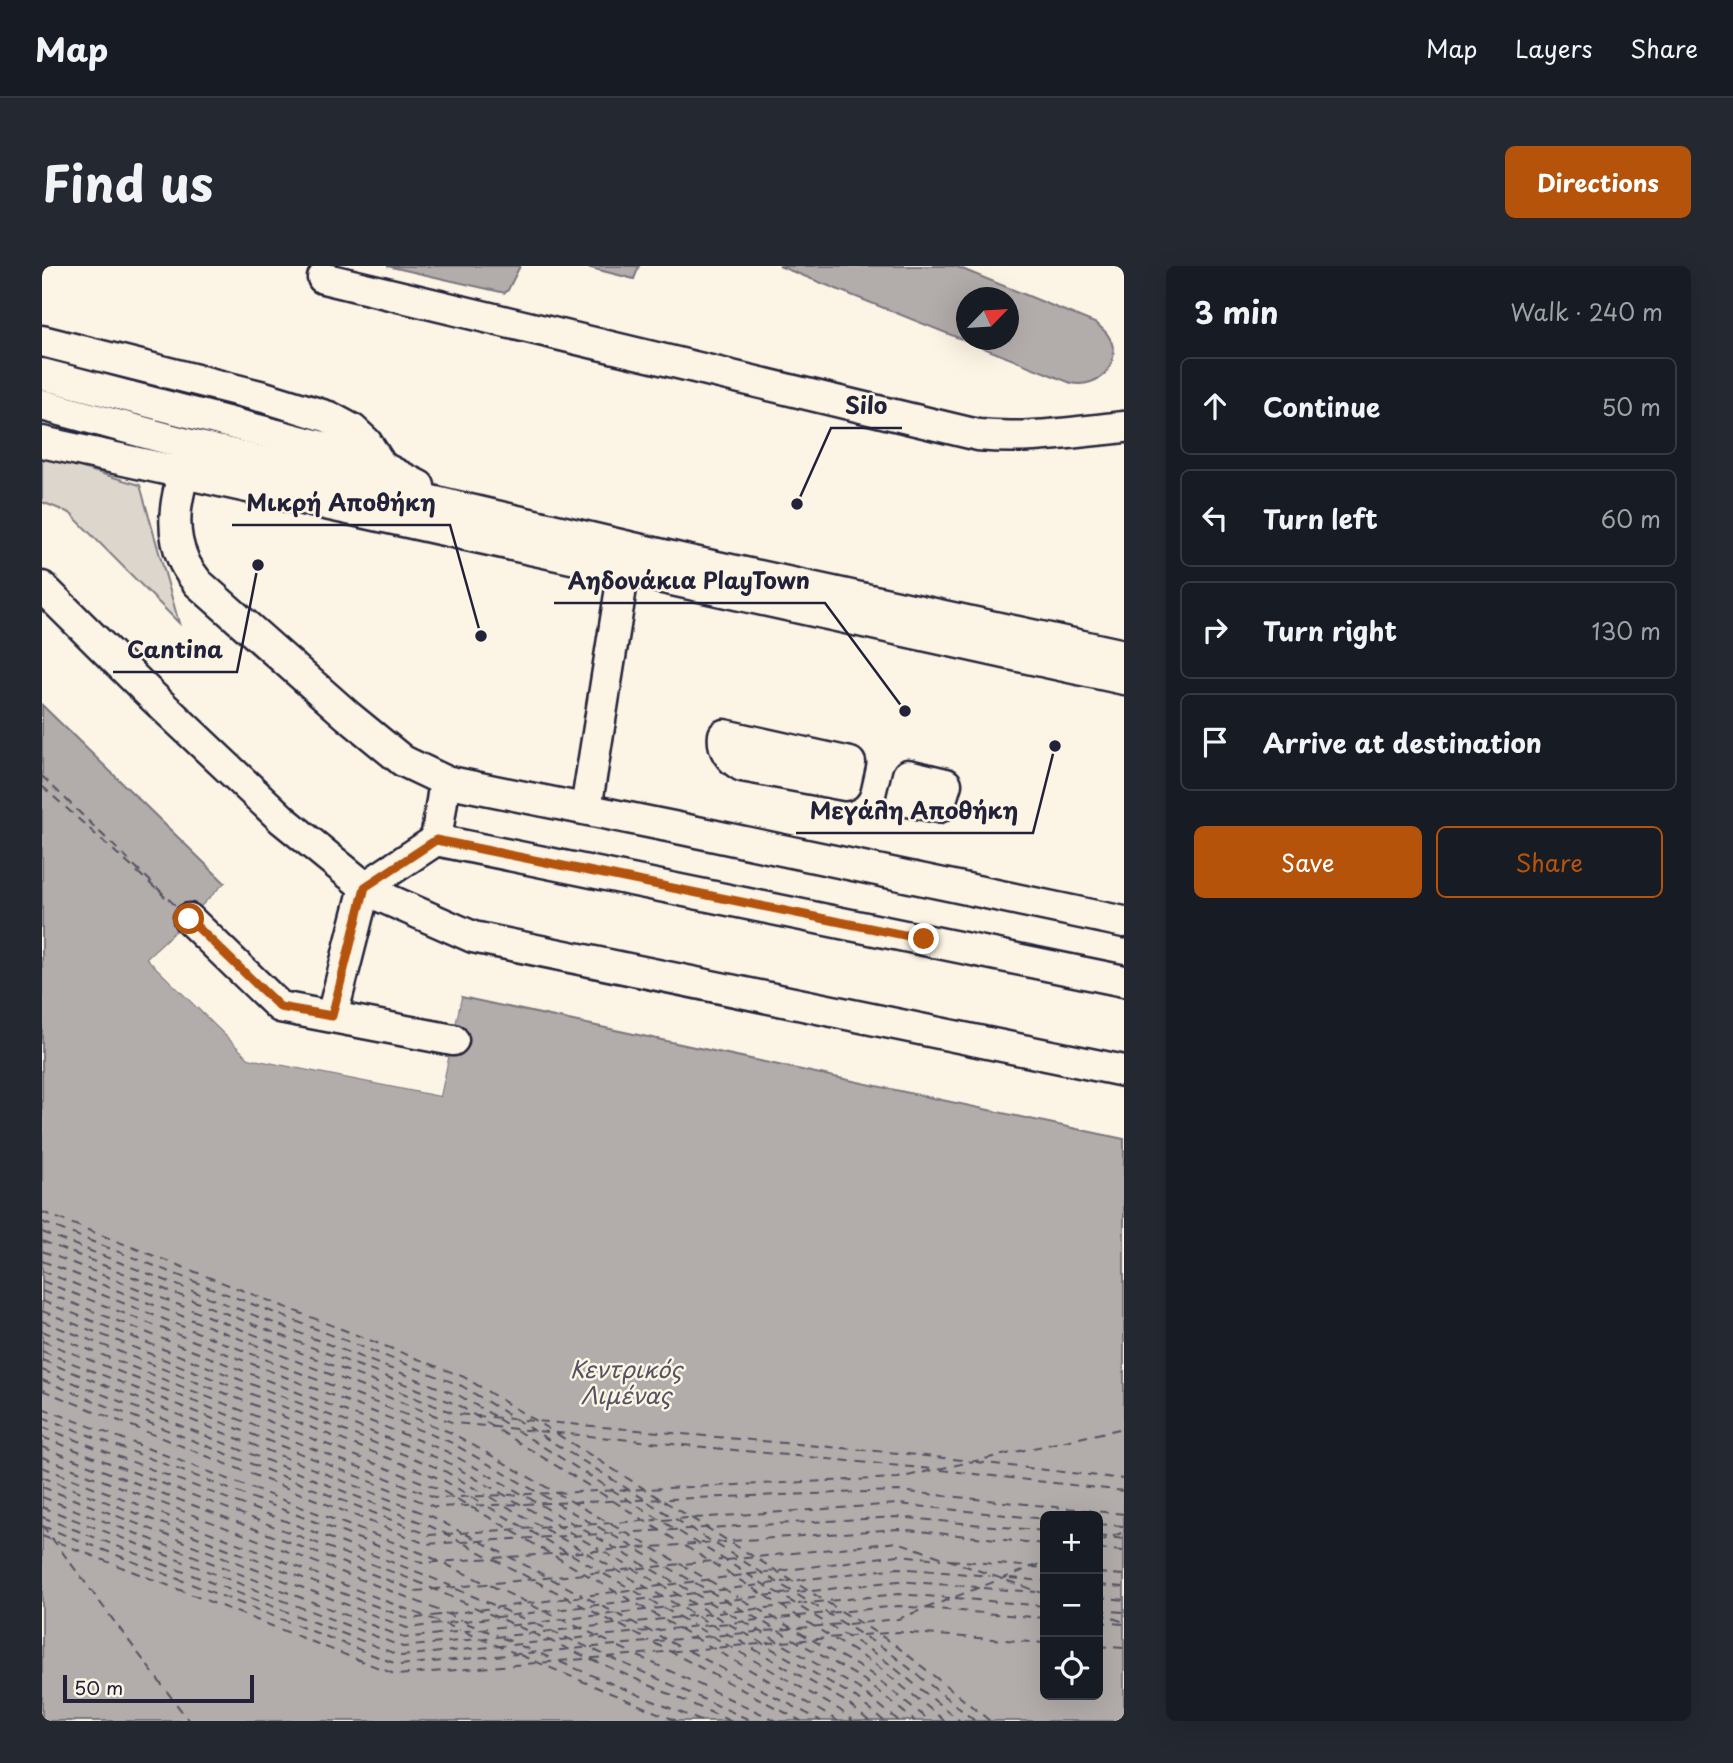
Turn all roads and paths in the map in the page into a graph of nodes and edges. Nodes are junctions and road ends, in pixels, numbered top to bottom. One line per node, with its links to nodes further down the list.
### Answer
1 (323, 278): 5 (street)
2 (42, 341): 8 (street)
3 (42, 374): 8 (street)
4 (42, 405): 7 (street)
5 (1124, 427)
6 (42, 442): 7 (street)
7 (188, 459): 9 (street); 10 (street); 14 (street)
8 (382, 467): 9 (street)
9 (456, 506): 12 (street)
10 (624, 569): 13 (street); 15 (street)
11 (42, 587): 17 (street)
12 (1124, 655)
13 (1124, 679)
14 (446, 782): 15 (street); 16 (street)
15 (586, 809): 19 (street)
16 (436, 840): 17 (street); 20 (street)
17 (365, 887): 21 (street); 23 (street)
18 (189, 919): 21 (street)
19 (1124, 922)
20 (1124, 981)
21 (332, 1016): 22 (street)
22 (453, 1040)
23 (1124, 1071)

